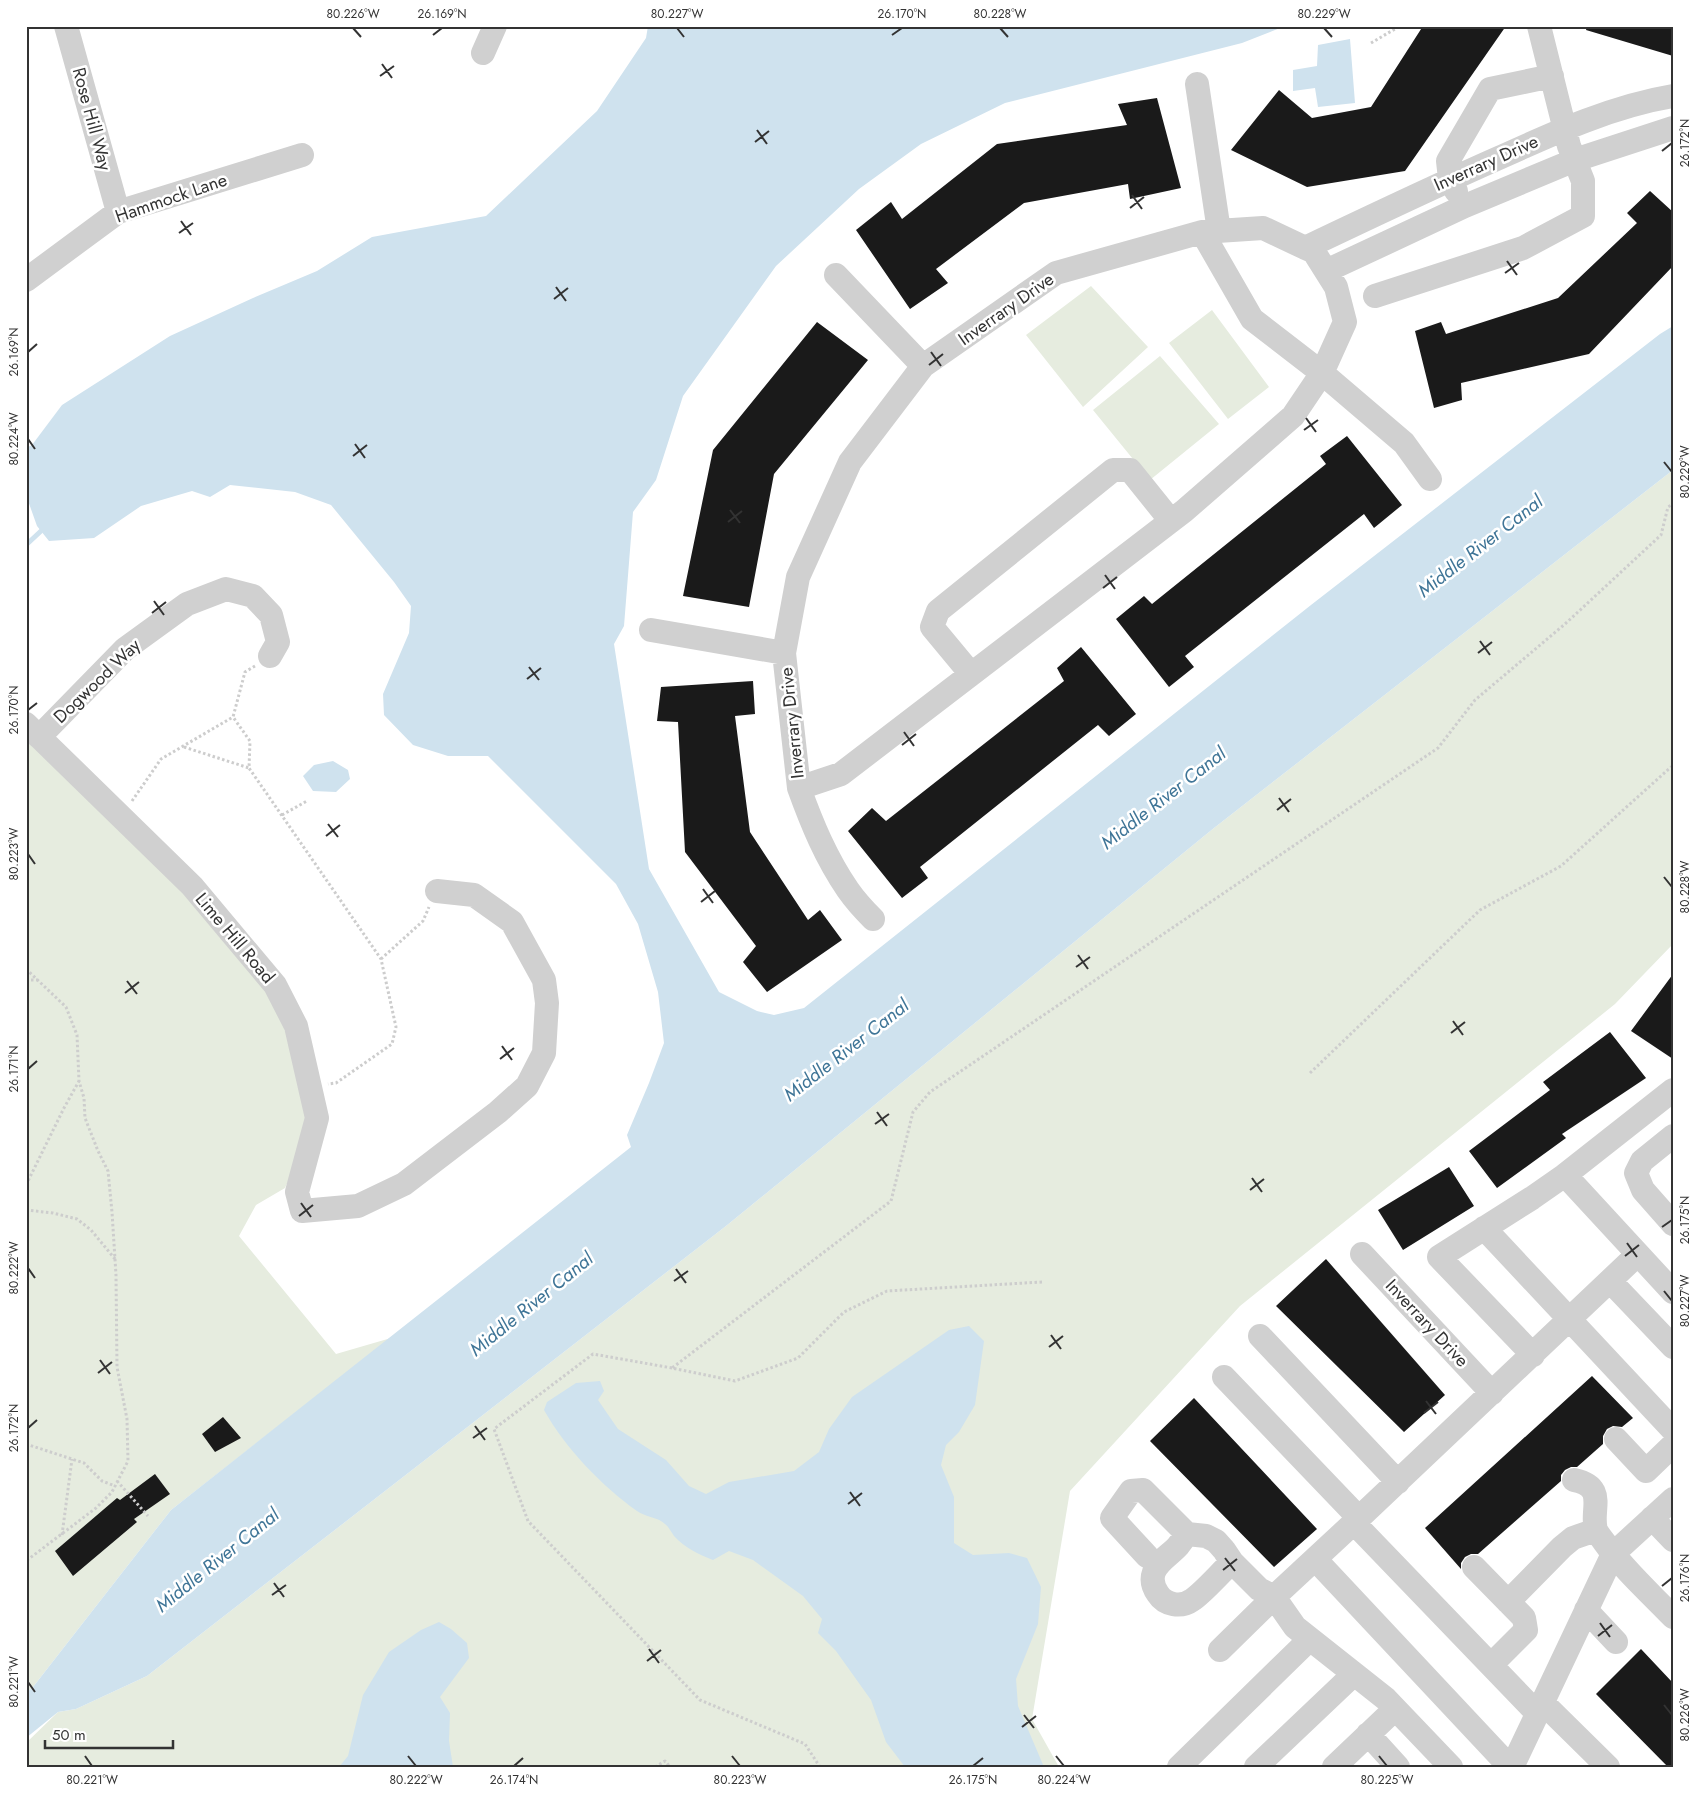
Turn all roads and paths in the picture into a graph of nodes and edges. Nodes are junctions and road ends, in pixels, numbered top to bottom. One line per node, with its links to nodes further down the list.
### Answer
1 (66, 26): 15 (street, Rose Hill Way)
2 (495, 26): 6 (street)
3 (1400, 26): 5 (path)
4 (1539, 26): 7 (street)
5 (1371, 43)
6 (482, 53)
7 (1552, 76): 11 (street); 13 (street)
8 (1197, 84): 16 (street)
9 (1673, 96): 11 (street, Inverrary Drive)
10 (1673, 128): 11 (street, Inverrary Drive)
11 (1570, 145): 13 (street, Inverrary Drive); 14 (street, Inverrary Drive); 21 (street)
12 (302, 155): 15 (street, Hammock Lane)
13 (1450, 180): 14 (street); 17 (street, Inverrary Drive)
14 (1465, 206): 18 (street, Inverrary Drive)
15 (118, 212): 20 (street, Hammock Lane)
16 (1211, 231): 17 (street, Inverrary Drive); 22 (street, Inverrary Drive); 23 (street)
17 (1305, 248): 18 (street, Inverrary Drive)
18 (1326, 271): 23 (street, Inverrary Drive)
19 (836, 275): 22 (street)
20 (26, 280)
21 (1375, 296)
22 (923, 366): 28 (street, Inverrary Drive)
23 (1322, 373): 24 (street); 26 (street, Inverrary Drive)
24 (1430, 479)
25 (1673, 504): 66 (path)
26 (1170, 521): 30 (street, Inverrary Drive); 30 (street)
27 (651, 630): 28 (street)
28 (784, 653): 36 (street, Inverrary Drive)
29 (270, 656): 31 (path); 32 (street, Dogwood Way)
30 (971, 674): 36 (street, Inverrary Drive)
31 (233, 717): 33 (path); 35 (path)
32 (33, 731): 39 (street, Lime Hill Road)
33 (184, 746): 35 (path); 39 (path)
34 (1673, 767): 46 (path)
35 (249, 768): 38 (path)
36 (799, 788): 41 (street)
37 (307, 801): 38 (path)
38 (282, 815): 42 (path)
39 (121, 816): 48 (street, Lime Hill Road)
40 (437, 891): 42 (path); 48 (street, Lime Hill Road)
41 (873, 919)
42 (381, 959): 48 (path)
43 (26, 969): 45 (path)
44 (26, 980): 45 (path)
45 (39, 980): 47 (path)
46 (1310, 1073)
47 (79, 1081): 52 (path); 58 (path)
48 (310, 1086)
49 (1673, 1090): 51 (street)
50 (1673, 1136): 54 (street)
51 (1564, 1175): 55 (street); 57 (street)
52 (26, 1185)
53 (26, 1210): 58 (path)
54 (1673, 1224)
55 (1484, 1228): 62 (street); 65 (street)
56 (1362, 1254): 68 (street, Inverrary Drive)
57 (1637, 1255): 59 (street); 61 (street)
58 (115, 1259): 75 (path)
59 (1610, 1281): 62 (street); 64 (street)
60 (1042, 1282): 66 (path)
61 (1673, 1292)
62 (1571, 1319): 65 (street); 69 (street)
63 (1260, 1336): 76 (street)
64 (1673, 1347)
65 (1533, 1355): 68 (street)
66 (672, 1368): 106 (path)
67 (1224, 1377): 81 (street)
68 (1492, 1393): 76 (street)
69 (1673, 1430)
70 (1616, 1439): 72 (street)
71 (26, 1444): 73 (path)
72 (1673, 1445)
73 (72, 1459): 77 (path); 84 (path)
74 (1574, 1480): 82 (street)
75 (118, 1481): 77 (path); 79 (path)
76 (1398, 1482): 81 (street)
77 (115, 1486): 84 (path)
78 (1673, 1499): 80 (street)
79 (148, 1516)
80 (1652, 1518): 85 (street); 86 (street)
81 (1357, 1520): 88 (street); 99 (street)
82 (1596, 1530): 86 (street); 93 (street)
83 (1187, 1534): 87 (street); 90 (street); 90 (street)
84 (62, 1535): 89 (path)
85 (1673, 1540)
86 (1613, 1554): 94 (street); 95 (street)
87 (1147, 1556)
88 (1315, 1559): 92 (street); 112 (street)
89 (26, 1561)
90 (1232, 1562): 92 (street)
91 (1474, 1567): 93 (street)
92 (1274, 1597): 96 (street); 98 (street)
93 (1508, 1602): 99 (street)
94 (1586, 1610): 97 (street); 101 (street)
95 (1673, 1617)
96 (1310, 1638): 100 (street); 107 (street)
97 (1616, 1642)
98 (1220, 1650)
99 (1491, 1665): 101 (street)
100 (1354, 1674): 102 (street); 108 (street)
101 (1540, 1707): 112 (street); 113 (street)
102 (1395, 1709): 103 (street); 111 (street)
103 (1368, 1734): 109 (street); 110 (street)
104 (654, 1767): 105 (path)
105 (670, 1767)
106 (820, 1767)
107 (1178, 1767)
108 (1256, 1767)
109 (1334, 1767)
110 (1398, 1767)
111 (1451, 1767)
112 (1511, 1767)
113 (1608, 1767)

